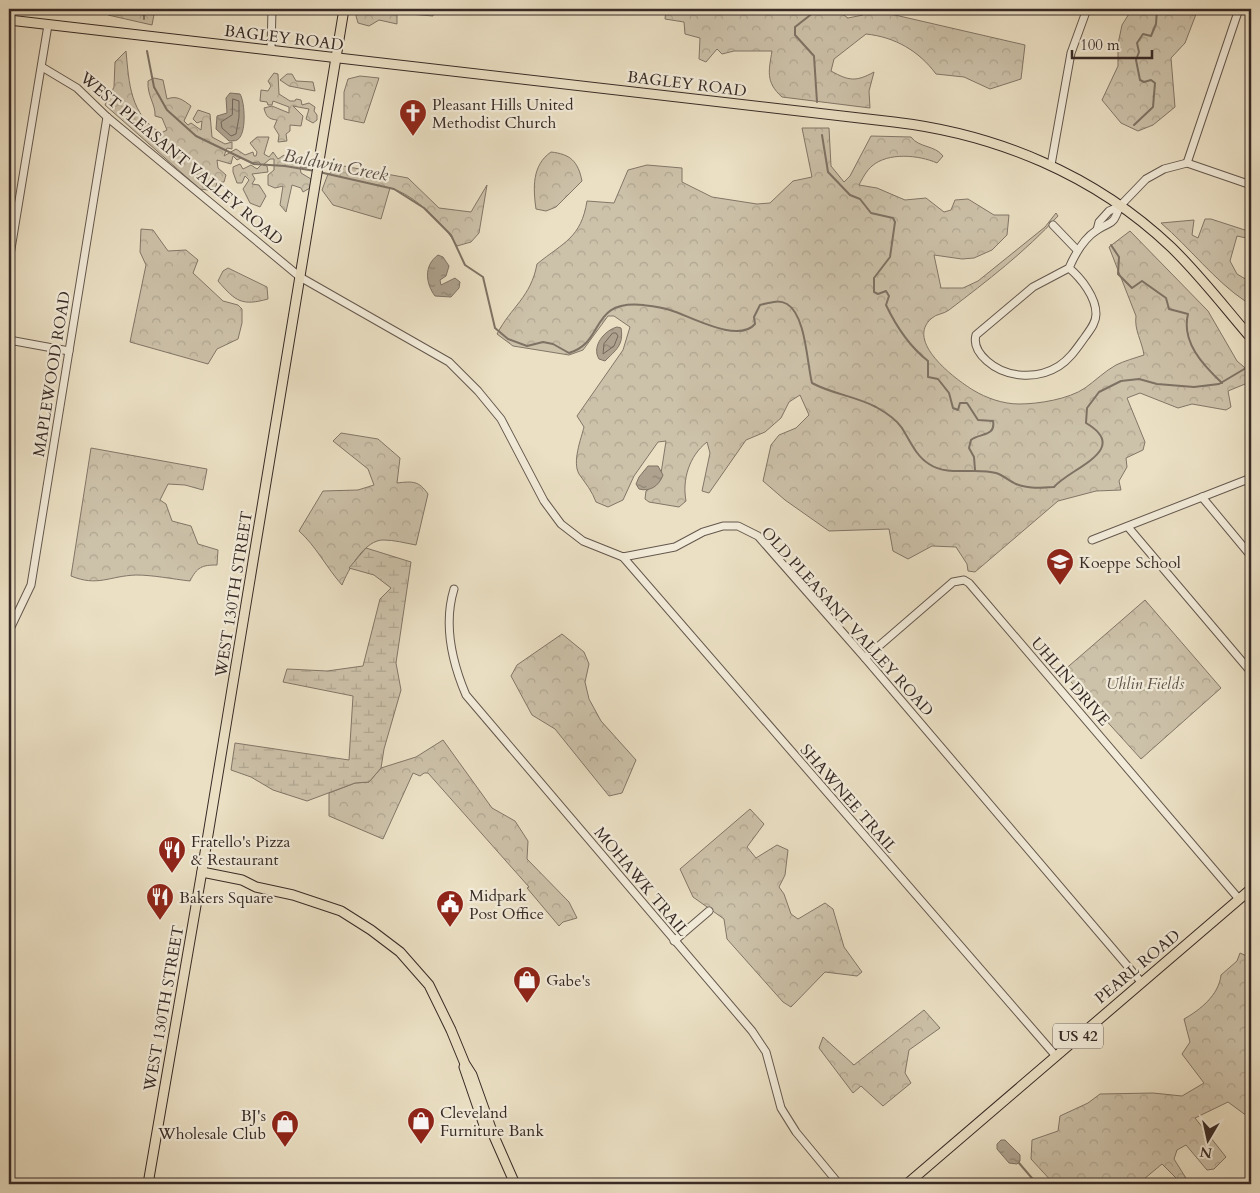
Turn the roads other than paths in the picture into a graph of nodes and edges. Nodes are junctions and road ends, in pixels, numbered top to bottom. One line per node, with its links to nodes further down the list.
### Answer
1 (272, 9): 7 (street)
2 (344, 9): 8 (main road, WEST 130TH STREET)
3 (1085, 9): 12 (street)
4 (1239, 9): 11 (street)
5 (9, 20): 6 (main road)
6 (48, 25): 7 (main road, BAGLEY ROAD); 9 (street)
7 (271, 50): 8 (main road, BAGLEY ROAD)
8 (336, 58): 12 (main road, BAGLEY ROAD); 19 (main road, WEST 130TH STREET)
9 (42, 67): 10 (street, WEST PLEASANT VALLEY ROAD); 17 (street)
10 (108, 116): 19 (street, WEST PLEASANT VALLEY ROAD); 22 (street, MAPLEWOOD ROAD)
11 (1187, 163): 13 (street); 14 (street)
12 (1050, 165): 14 (main road, BAGLEY ROAD)
13 (1251, 185)
14 (1120, 206): 16 (street); 20 (main road, BAGLEY ROAD)
15 (1053, 225): 16 (street)
16 (1077, 250): 18 (street)
17 (9, 261)
18 (1069, 268): 18 (street)
19 (300, 277): 28 (street); 33 (main road, WEST 130TH STREET)
20 (1251, 338)
21 (9, 340): 22 (street)
22 (69, 351): 30 (street, MAPLEWOOD ROAD)
23 (1251, 478): 24 (street)
24 (1202, 497): 25 (street); 27 (street)
25 (1128, 527): 26 (street); 32 (street)
26 (1092, 540)
27 (1251, 556)
28 (623, 557): 31 (street, OLD PLEASANT VALLEY ROAD); 39 (street, SHAWNEE TRAIL)
29 (454, 589): 37 (street, MOHAWK TRAIL)
30 (9, 631)
31 (865, 658): 35 (street, UHLIN DRIVE); 38 (street, OLD PLEASANT VALLEY ROAD)
32 (1251, 672)
33 (202, 872): 40 (main road, WEST 130TH STREET); 41 (main road)
34 (1251, 889): 35 (main road, PEARL ROAD / US 42)
35 (1240, 899): 38 (main road, PEARL ROAD / US 42)
36 (709, 911): 37 (street)
37 (674, 941): 42 (street, MOHAWK TRAIL)
38 (1142, 983): 39 (main road, PEARL ROAD / US 42)
39 (1055, 1055): 43 (main road, PEARL ROAD / US 42)
40 (148, 1184)
41 (515, 1184)
42 (839, 1184)
43 (907, 1184)

